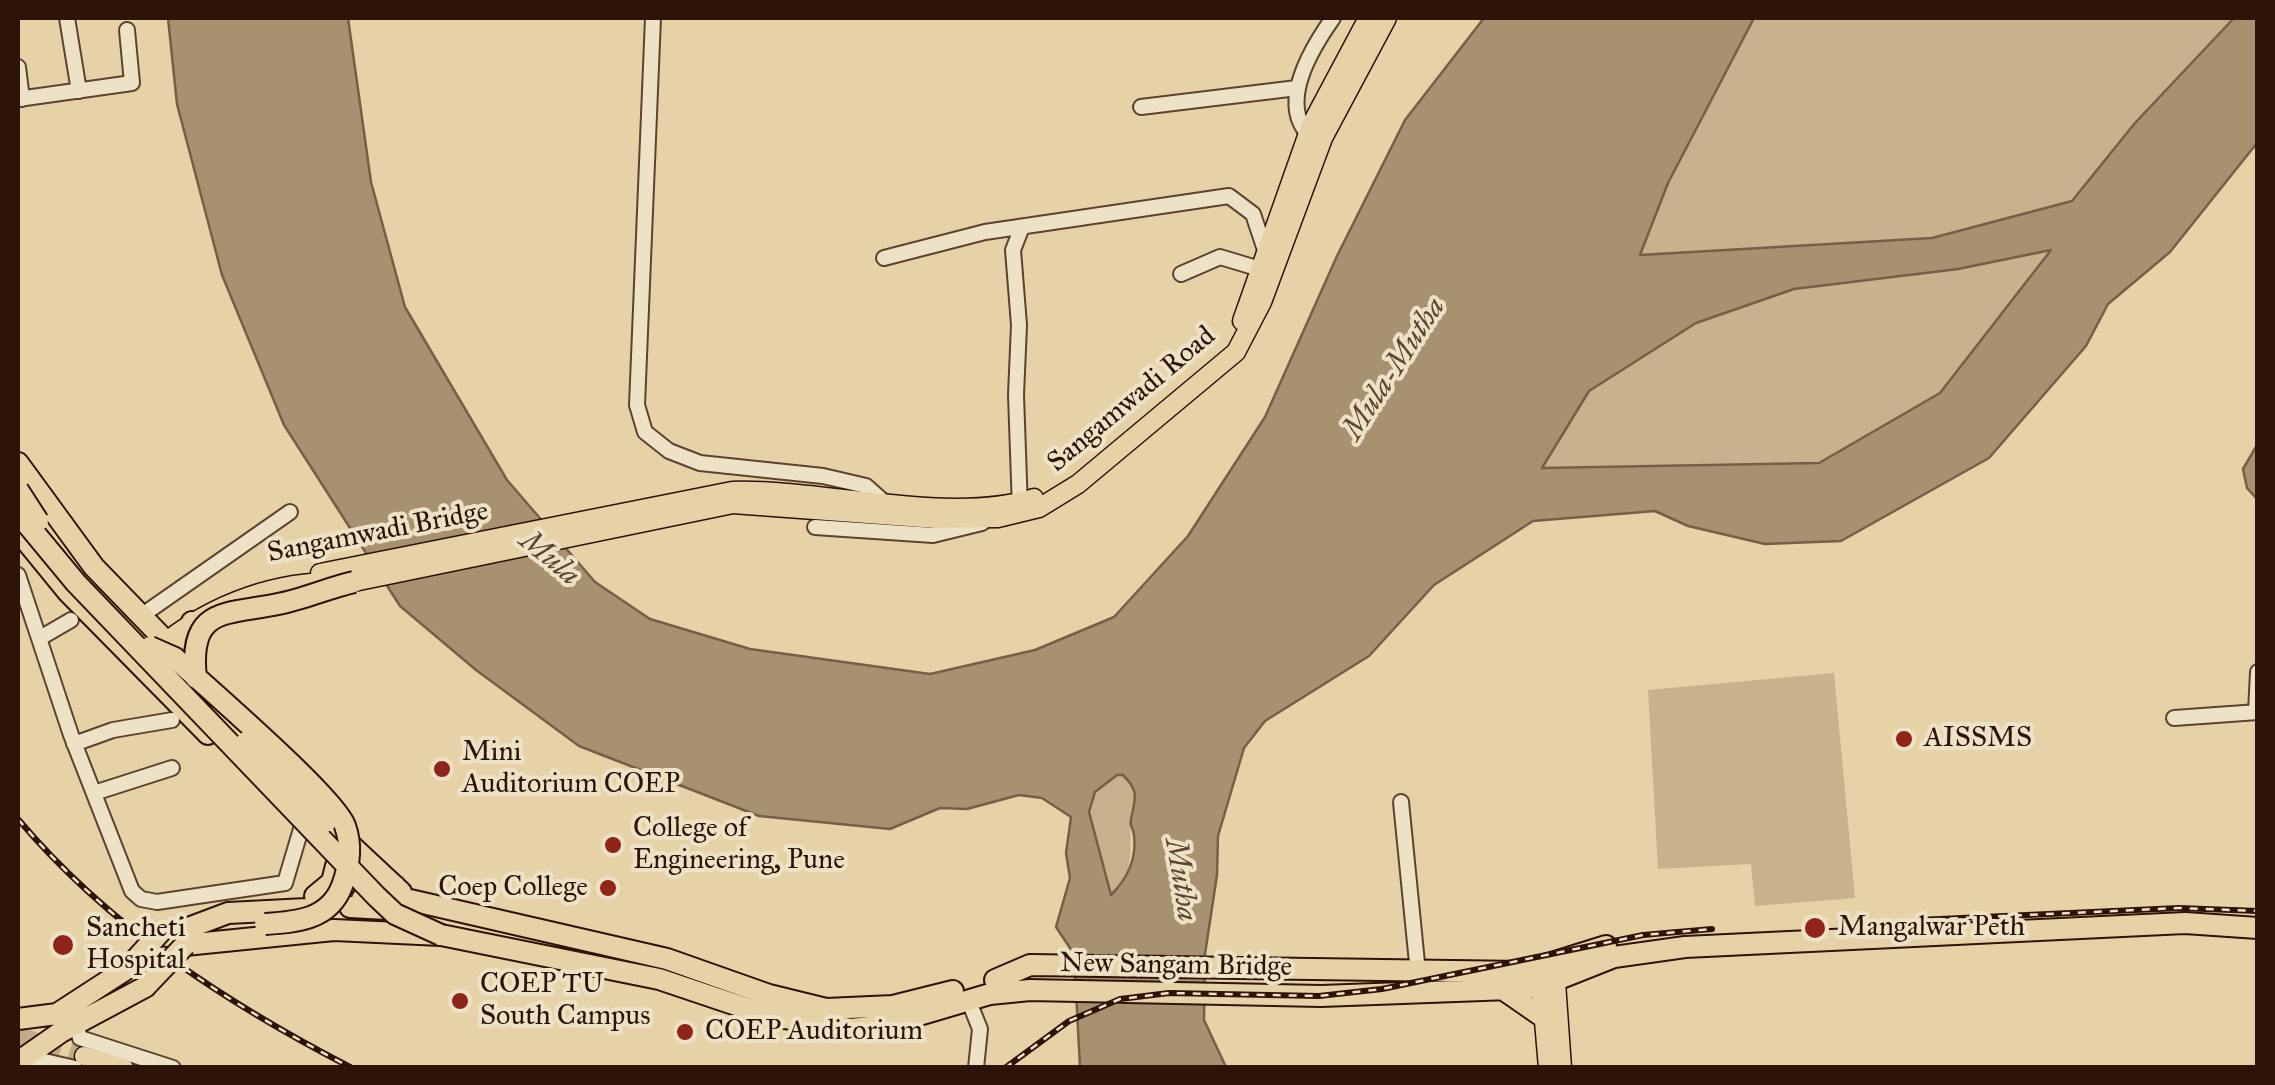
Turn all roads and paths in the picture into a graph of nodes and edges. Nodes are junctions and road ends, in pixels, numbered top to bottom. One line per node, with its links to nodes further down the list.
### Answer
1 (67, 18): 9 (street)
2 (653, 18): 21 (street)
3 (1333, 18): 8 (street)
4 (1368, 18): 12 (main road, Sangamwadi Road)
5 (1387, 18): 12 (main road, Sangamwadi Road)
6 (126, 30): 9 (street)
7 (18, 67): 10 (street)
8 (1298, 88): 11 (street); 12 (street)
9 (79, 91): 10 (street)
10 (20, 99)
11 (1141, 107)
12 (1314, 139): 15 (main road, Sangamwadi Road); 20 (main road, Sangamwadi Road)
13 (1022, 227): 14 (street); 15 (street); 20 (street)
14 (884, 258)
15 (1263, 261): 16 (street); 20 (main road, Sangamwadi Road)
16 (1181, 274)
17 (18, 463): 30 (highway)
18 (18, 490): 34 (highway, bridge)
19 (701, 503): 21 (main road, Sangamwadi Bridge); 28 (main road, Sangamwadi Bridge); 29 (main road, Sangamwadi Bridge)
20 (1020, 508): 24 (main road, Sangamwadi Road)
21 (883, 509): 24 (main road, Sangamwadi Road)
22 (18, 512): 53 (highway, bridge)
23 (290, 512): 30 (street)
24 (996, 512): 25 (street)
25 (815, 527)
26 (18, 531): 34 (highway)
27 (18, 575): 33 (street)
28 (354, 582): 29 (main road, Sangamwadi Bridge, bridge); 35 (highway, bridge)
29 (207, 606): 32 (main road, Sangamwadi Bridge); 34 (main road, Sangamwadi Bridge)
30 (141, 616): 34 (highway)
31 (71, 620): 33 (street)
32 (192, 622): 34 (main road, Sangamwadi Bridge); 35 (highway)
33 (40, 638): 40 (street)
34 (148, 651): 35 (highway, bridge); 44 (highway, bridge); 45 (highway)
35 (191, 671): 44 (highway); 54 (highway, bridge)
36 (2258, 672): 37 (street)
37 (2257, 712): 38 (street)
38 (2174, 718)
39 (172, 720): 40 (street)
40 (74, 744): 42 (street)
41 (172, 768): 42 (street)
42 (94, 793): 45 (street)
43 (1401, 802): 55 (street)
44 (332, 827): 47 (highway)
45 (301, 829): 46 (highway)
46 (336, 866): 48 (highway); 49 (highway)
47 (403, 893): 49 (highway); 57 (highway)
48 (315, 896): 49 (highway); 54 (highway)
49 (364, 903): 54 (highway)
50 (2258, 915): 51 (highway)
51 (1936, 928): 52 (highway); 56 (highway)
52 (2258, 928)
53 (441, 935): 54 (highway, bridge); 61 (highway)
54 (172, 936): 64 (highway, bridge)
55 (1418, 974): 56 (highway); 58 (highway); 59 (highway)
56 (1548, 974): 60 (highway); 62 (main road); 72 (main road)
57 (1030, 978): 58 (highway, New Sangam Bridge); 61 (highway)
58 (1321, 982): 59 (highway)
59 (1351, 987): 60 (highway)
60 (1504, 990): 62 (highway)
61 (968, 999): 70 (street)
62 (1543, 1017): 71 (main road)
63 (18, 1019): 64 (highway); 65 (highway)
64 (69, 1022): 67 (highway); 69 (street)
65 (18, 1038)
66 (79, 1062): 67 (street); 68 (main road)
67 (18, 1063)
68 (124, 1068)
69 (173, 1068)
70 (976, 1068)
71 (1548, 1068)
72 (1562, 1068)

